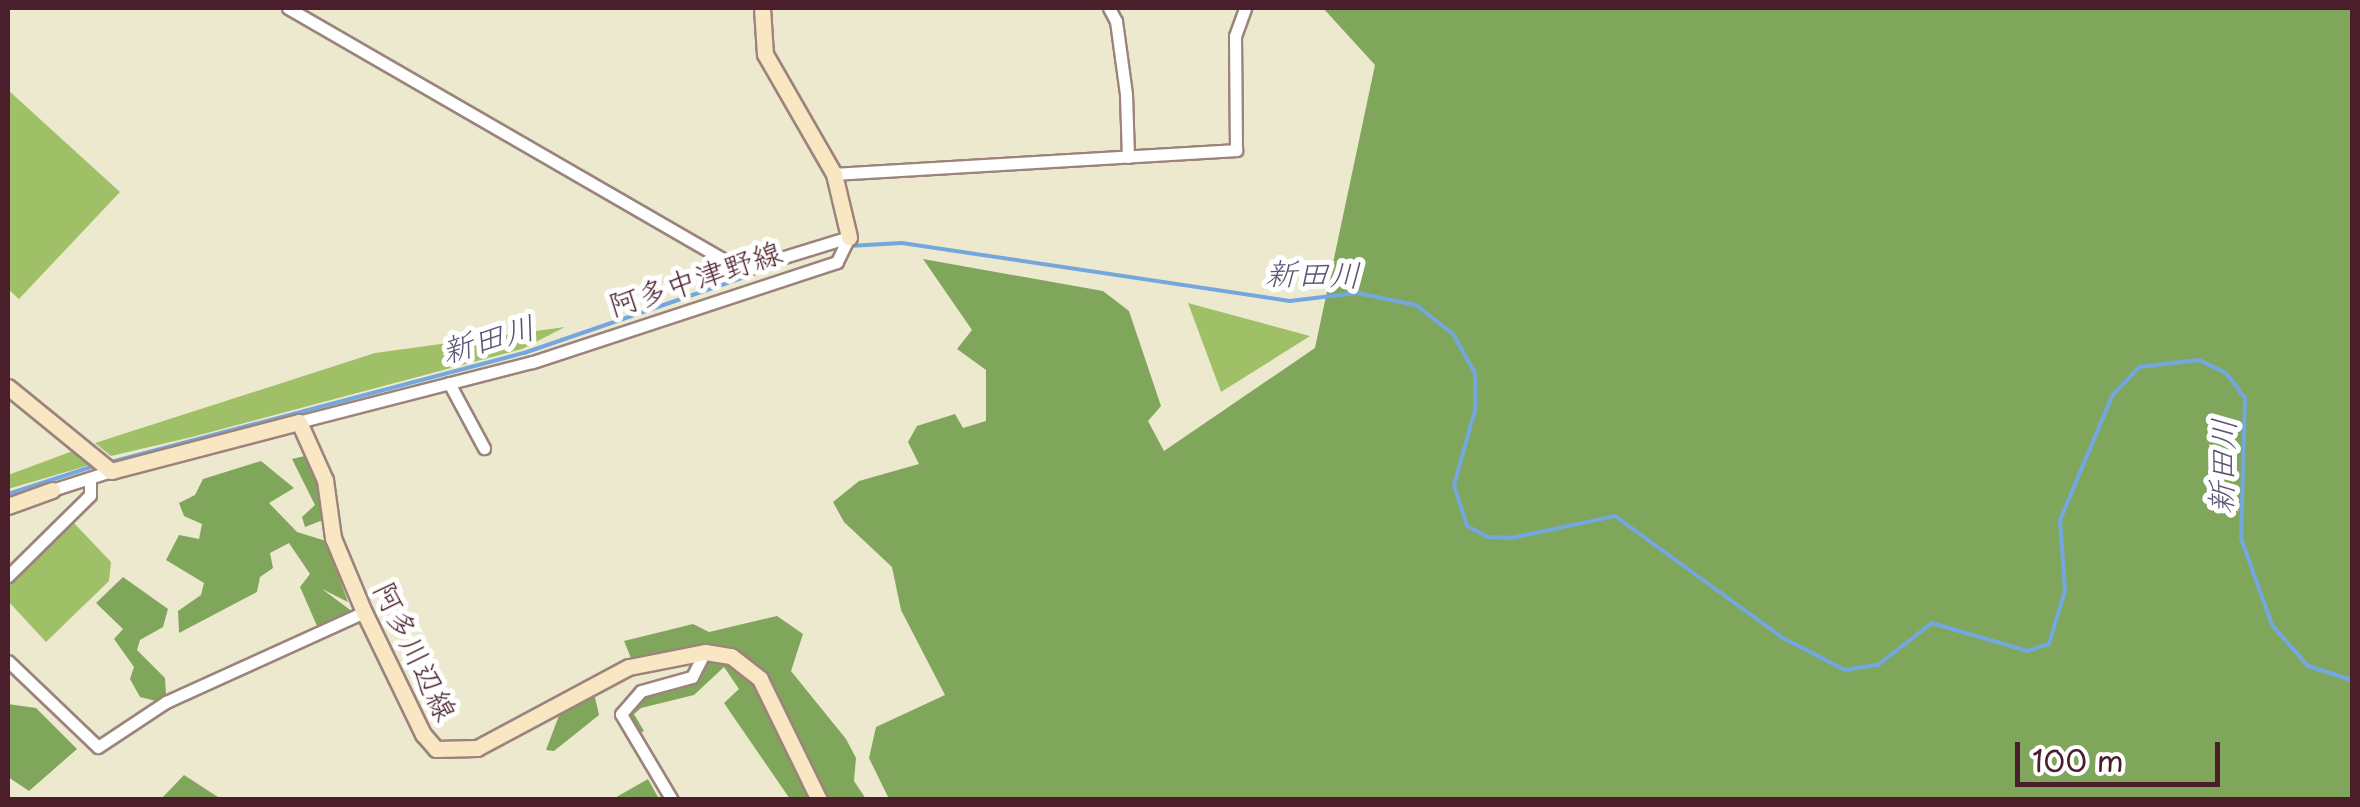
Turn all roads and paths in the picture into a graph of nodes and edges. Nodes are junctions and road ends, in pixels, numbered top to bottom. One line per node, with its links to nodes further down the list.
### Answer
1 (288, 8): 7 (street)
2 (762, 8): 6 (main road)
3 (1108, 8): 5 (street)
4 (1245, 8): 5 (street)
5 (1128, 158): 6 (street)
6 (834, 174): 7 (main road)
7 (848, 243): 8 (street, 阿多中津野線)
8 (449, 383): 10 (street, 阿多中津野線); 11 (street)
9 (8, 387): 12 (main road)
10 (299, 422): 12 (main road); 17 (main road, 阿多川辺線)
11 (484, 448)
12 (107, 466): 13 (street)
13 (90, 478): 14 (street); 16 (street)
14 (52, 490): 15 (main road)
15 (8, 506)
16 (8, 576)
17 (364, 612): 18 (main road, 阿多川辺線); 19 (street)
18 (705, 652): 20 (street); 21 (main road)
19 (8, 660)
20 (672, 800)
21 (820, 800)

